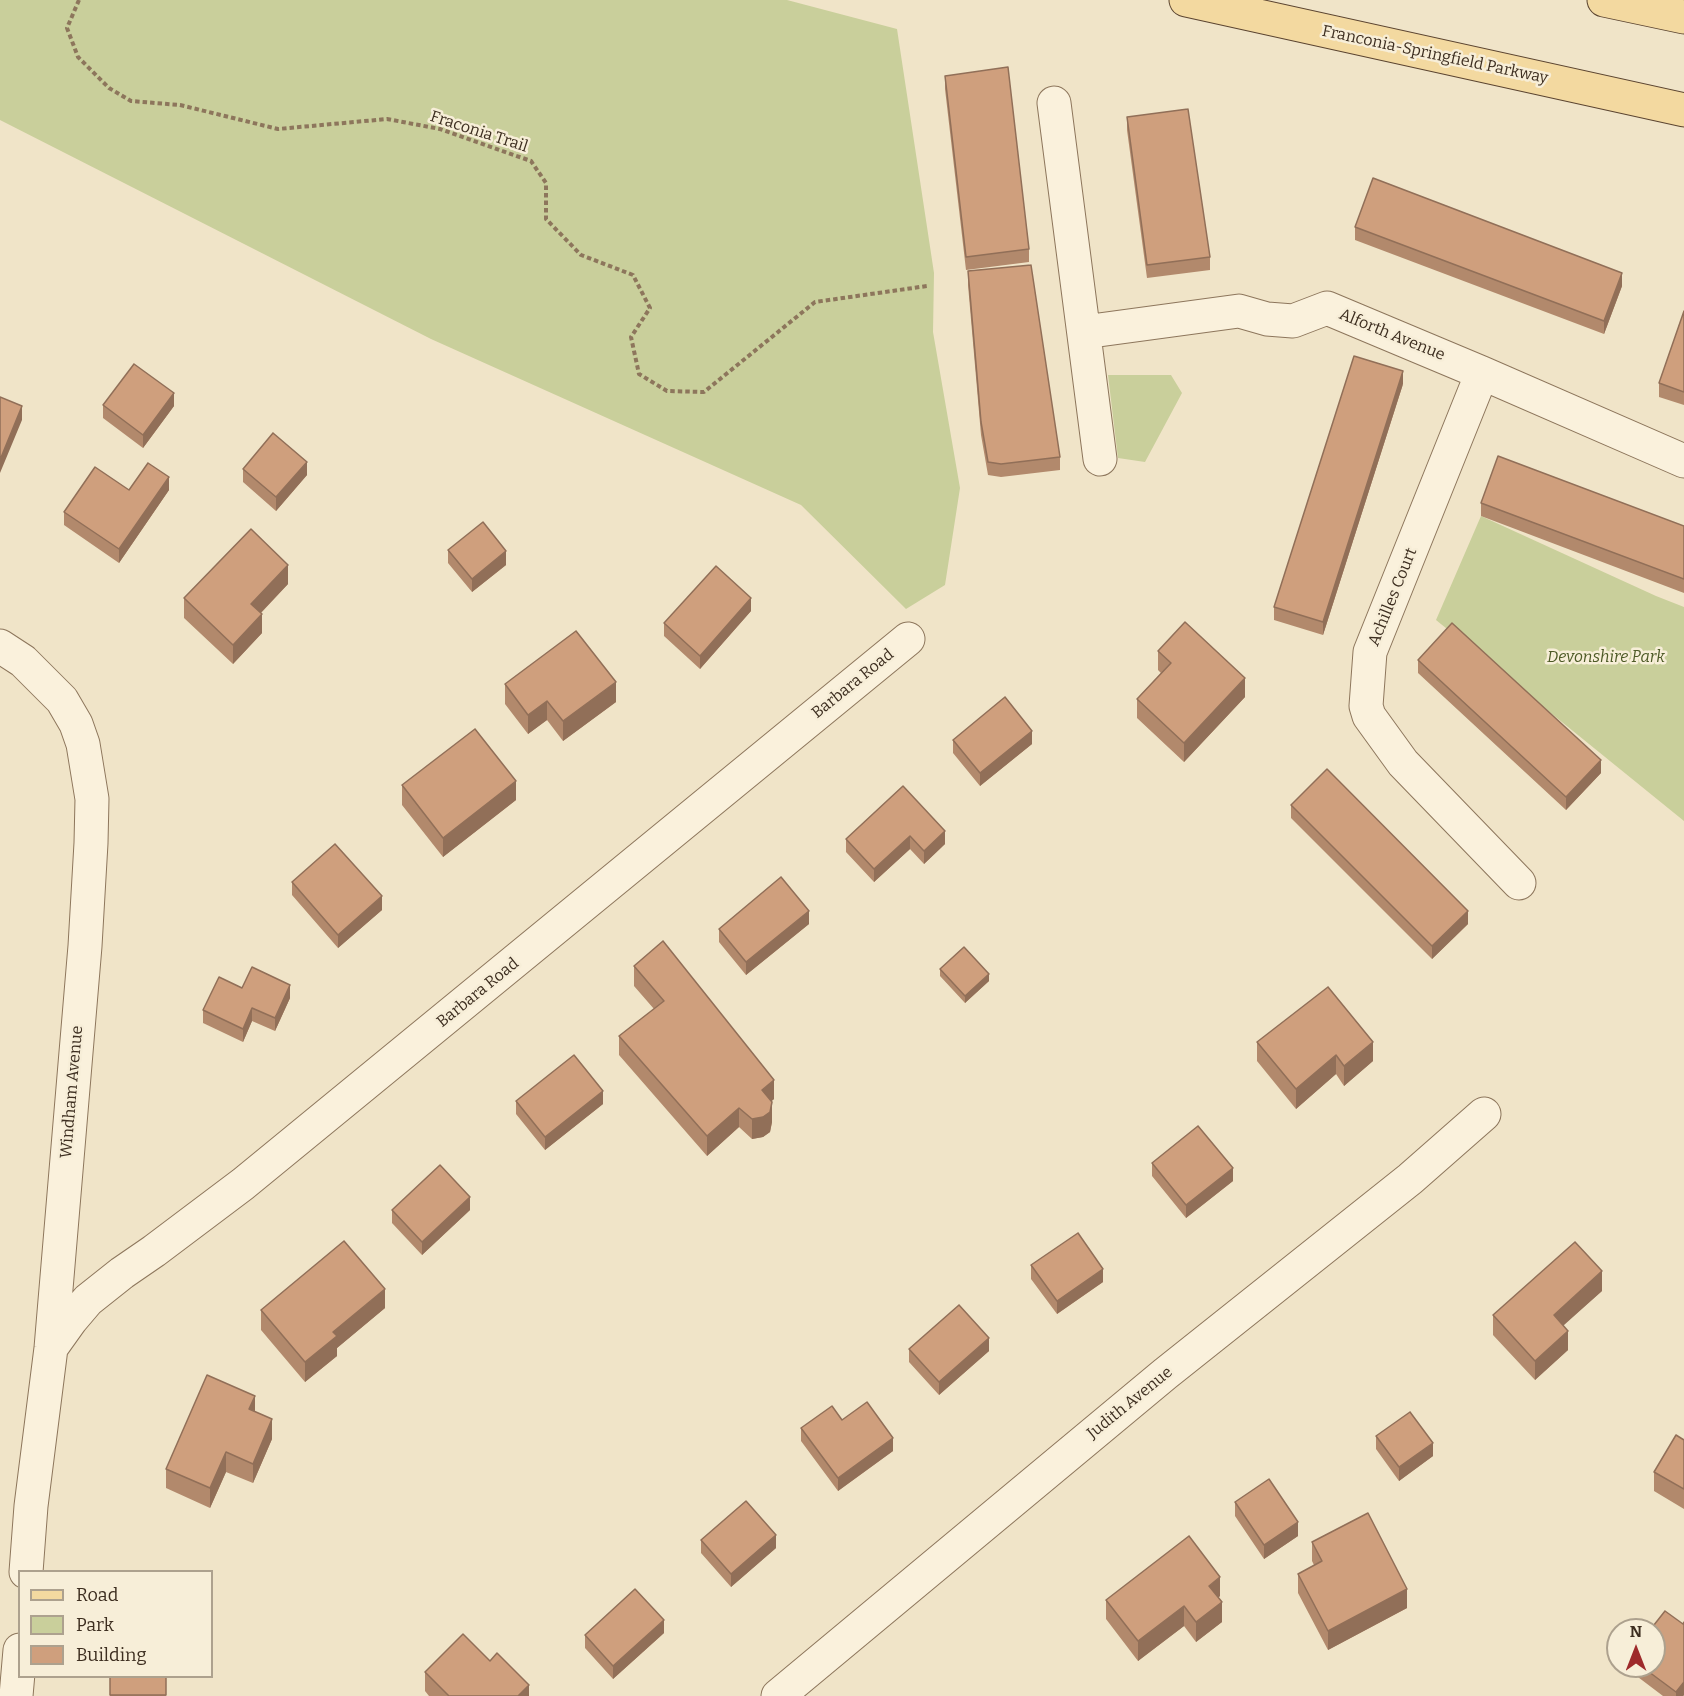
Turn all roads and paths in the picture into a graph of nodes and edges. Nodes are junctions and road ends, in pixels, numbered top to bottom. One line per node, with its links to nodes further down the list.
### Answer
1 (79, 0): 7 (path, Fraconia Trail)
2 (1186, 0): 6 (main road, Franconia-Springfield Parkway)
3 (1604, 0): 4 (main road)
4 (1684, 17)
5 (1054, 103): 8 (street)
6 (1684, 110)
7 (927, 286)
8 (1083, 332): 9 (street, Alforth Avenue); 10 (street)
9 (1482, 373): 11 (street, Alforth Avenue); 14 (street, Achilles Court)
10 (1100, 459)
11 (1684, 461)
12 (908, 639): 16 (street, Barbara Road)
13 (0, 646): 16 (street, Windham Avenue)
14 (1519, 883)
15 (1484, 1114): 20 (street, Judith Avenue)
16 (51, 1348): 17 (street, Windham Avenue)
17 (26, 1570)
18 (18, 1673): 19 (street)
19 (16, 1696)
20 (778, 1696)

